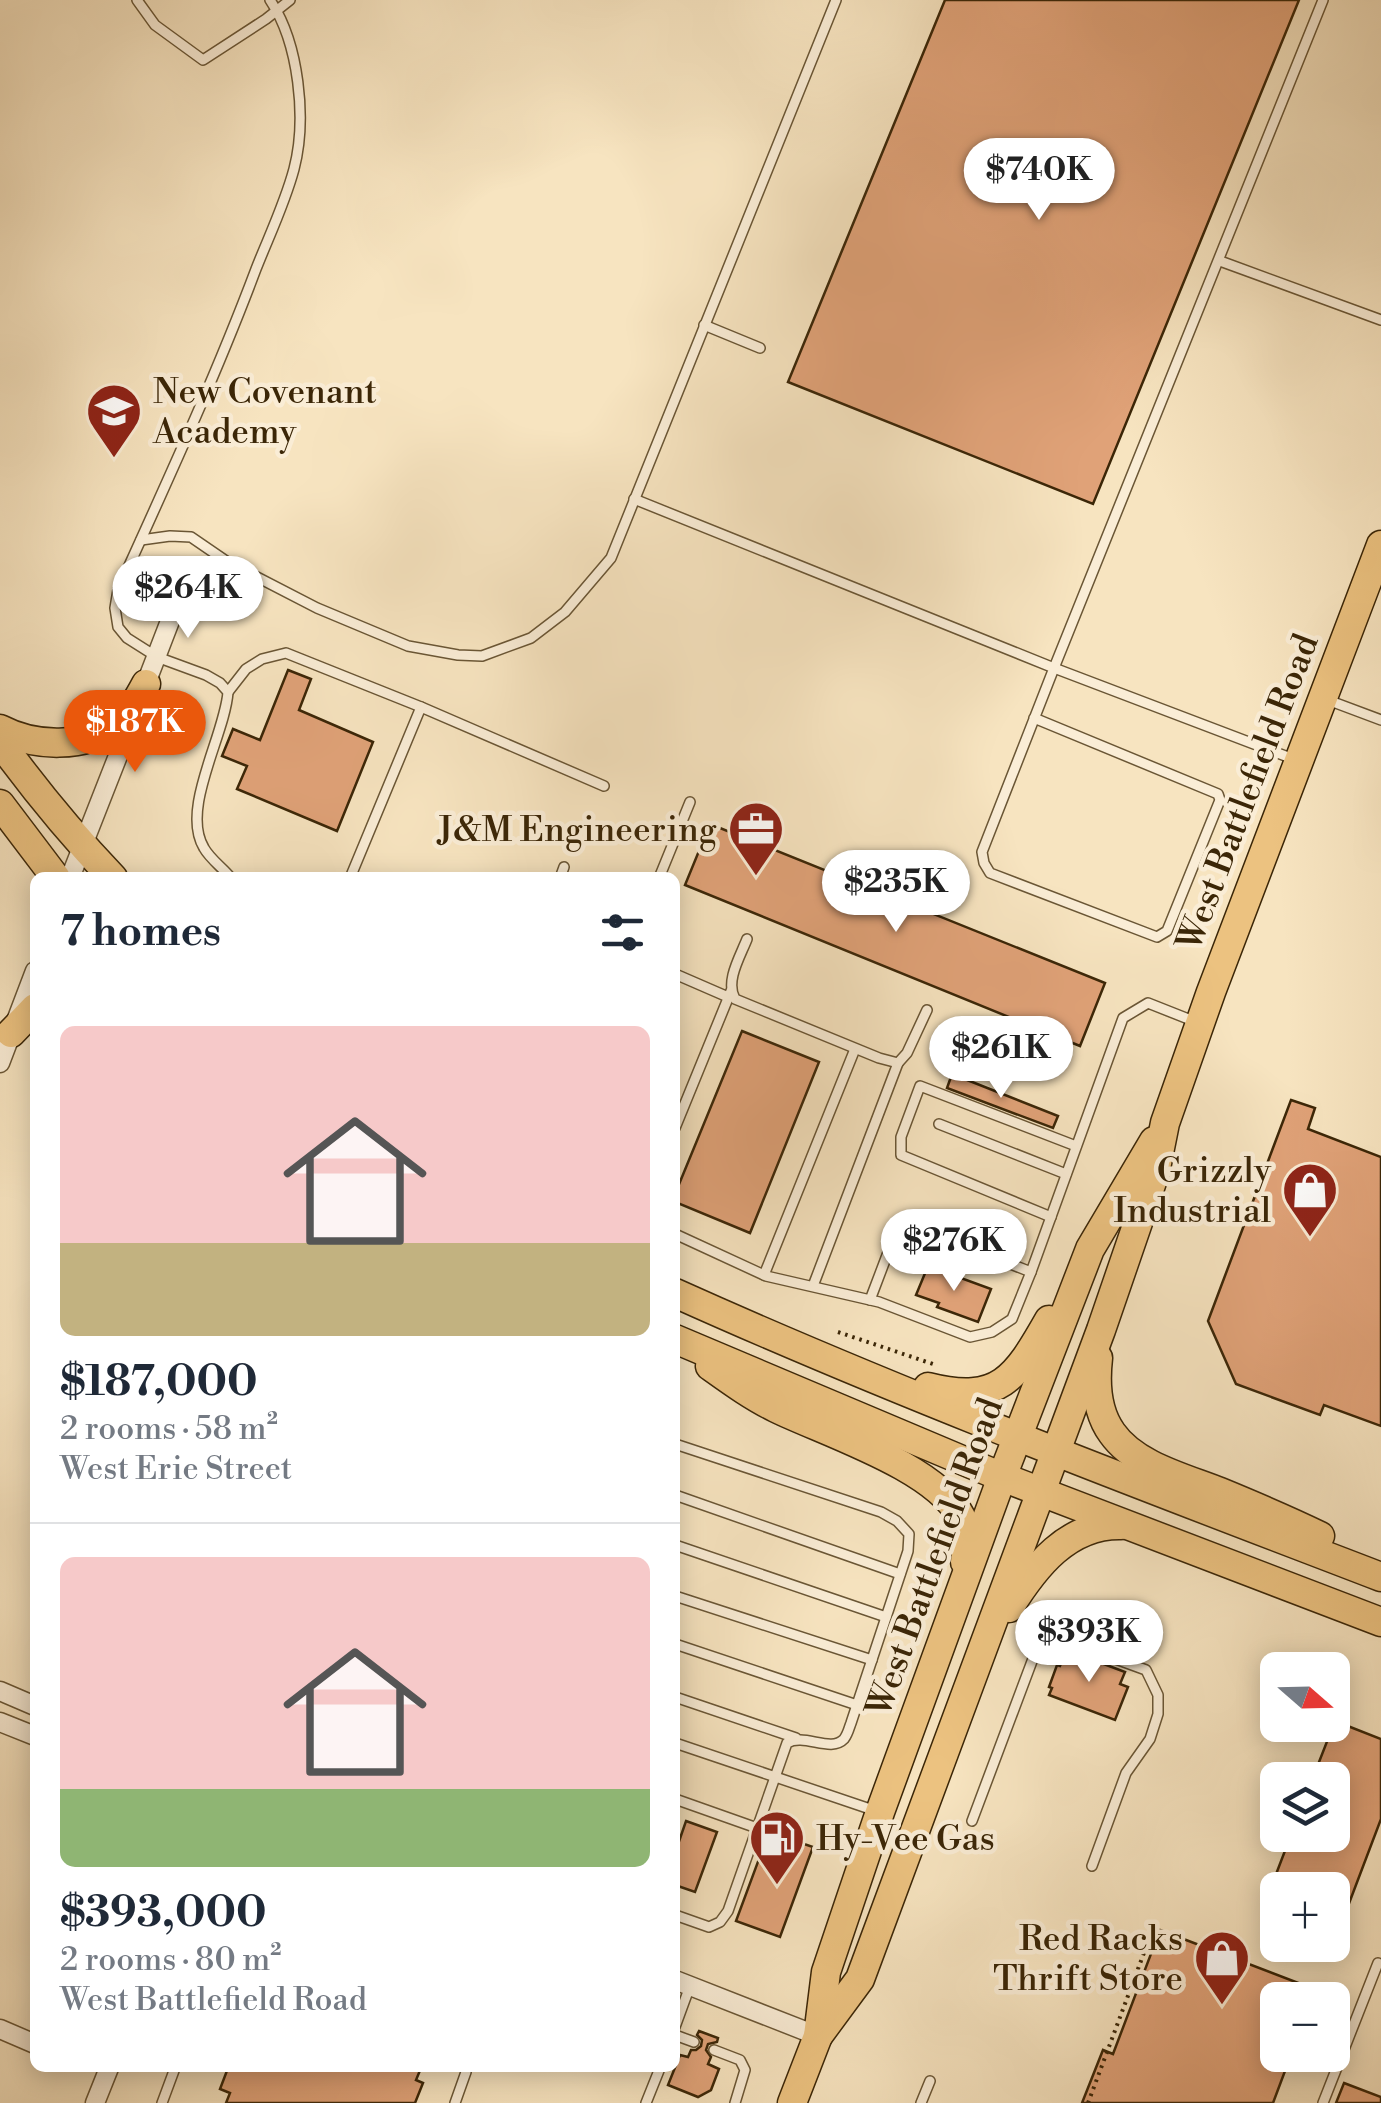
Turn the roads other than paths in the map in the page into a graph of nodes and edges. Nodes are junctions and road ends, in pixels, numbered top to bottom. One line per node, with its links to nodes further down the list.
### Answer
1 (137, 0): 6 (lane)
2 (270, 0): 6 (lane)
3 (290, 0): 6 (lane)
4 (836, 0): 9 (lane)
5 (1323, 0): 7 (lane)
6 (277, 10): 12 (lane)
7 (1220, 261): 8 (lane); 16 (lane)
8 (1381, 320)
9 (704, 326): 10 (lane); 11 (lane)
10 (760, 348)
11 (634, 499): 12 (lane); 16 (lane)
12 (141, 540): 15 (lane)
13 (1381, 544): 19 (main road, West Battlefield Road)
14 (175, 608): 15 (street)
15 (156, 656): 17 (street); 18 (lane)
16 (1054, 668): 21 (lane); 25 (lane)
17 (146, 684): 23 (main road); 29 (street)
18 (228, 692): 20 (lane); 33 (lane)
19 (1323, 698): 22 (lane); 25 (main road, West Battlefield Road)
20 (420, 707): 26 (lane); 34 (lane)
21 (1034, 718): 21 (lane)
22 (1381, 720)
23 (0, 729)
24 (0, 742): 29 (main road)
25 (1299, 761): 42 (main road, West Battlefield Road)
26 (604, 786)
27 (690, 802): 35 (lane)
28 (0, 804): 30 (main road)
29 (82, 846): 31 (street); 32 (main road)
30 (51, 872)
31 (72, 872)
32 (107, 872)
33 (225, 872)
34 (352, 872)
35 (661, 872)
36 (746, 939): 39 (lane)
37 (680, 976): 39 (lane)
38 (30, 981): 43 (street)
39 (730, 994): 44 (lane); 47 (lane)
40 (927, 1010): 46 (lane)
41 (30, 1012): 43 (main road)
42 (1200, 1023): 48 (main road, West Battlefield Road); 50 (lane)
43 (6, 1030): 45 (street)
44 (855, 1049): 46 (lane); 56 (lane)
45 (0, 1063)
46 (898, 1063): 57 (lane)
47 (680, 1116)
48 (1165, 1123): 54 (main road, West Battlefield Road); 60 (main road, West Battlefield Road)
49 (939, 1124): 51 (lane)
50 (1076, 1146): 51 (lane); 52 (lane)
51 (1066, 1174): 52 (lane)
52 (1051, 1217): 55 (lane)
53 (680, 1236): 56 (lane)
54 (1090, 1249): 61 (main road); 64 (main road, West Battlefield Road)
55 (1031, 1272): 59 (lane); 59 (lane)
56 (764, 1275): 57 (lane)
57 (814, 1286): 59 (lane)
58 (680, 1295): 61 (main road)
59 (870, 1300)
60 (1101, 1330): 66 (main road, West Battlefield Road); 73 (main road)
61 (760, 1332): 64 (main road)
62 (680, 1341): 67 (main road)
63 (680, 1342): 74 (main road)
64 (1018, 1438): 66 (main road); 67 (main road, West Battlefield Road)
65 (680, 1446): 72 (lane)
66 (1056, 1452): 68 (main road, West Battlefield Road); 73 (main road)
67 (1002, 1477): 68 (main road); 74 (main road, West Battlefield Road)
68 (1040, 1492): 70 (main road); 81 (main road, West Battlefield Road)
69 (680, 1498): 72 (lane)
70 (1124, 1525): 77 (main road); 81 (main road)
71 (680, 1547): 76 (lane)
72 (900, 1574): 76 (lane)
73 (1381, 1575)
74 (962, 1584): 91 (main road, West Battlefield Road)
75 (680, 1598): 79 (lane)
76 (886, 1617): 79 (lane)
77 (1381, 1622)
78 (680, 1646): 84 (lane)
79 (872, 1660): 84 (lane)
80 (0, 1692): 83 (street)
81 (964, 1698): 99 (main road, West Battlefield Road)
82 (680, 1699): 87 (lane)
83 (30, 1704)
84 (857, 1705): 87 (lane)
85 (0, 1722): 86 (street)
86 (30, 1734)
87 (796, 1738): 89 (lane)
88 (680, 1745): 89 (lane)
89 (776, 1776): 91 (lane); 93 (lane)
90 (680, 1801): 93 (lane)
91 (880, 1812): 99 (main road, West Battlefield Road)
92 (972, 1821): 94 (lane)
93 (758, 1828): 95 (lane)
94 (1092, 1866)
95 (680, 1917)
96 (1378, 1963): 116 (lane)
97 (683, 1983): 99 (street)
98 (0, 2030): 101 (street)
99 (818, 2036): 114 (main road, West Battlefield Road)
100 (680, 2037): 102 (lane)
101 (30, 2042)
102 (694, 2042)
103 (714, 2050): 113 (lane)
104 (102, 2072): 109 (street)
105 (174, 2072): 110 (lane)
106 (466, 2072): 111 (lane)
107 (658, 2072): 112 (lane)
108 (930, 2081): 115 (lane)
109 (95, 2103)
110 (162, 2103)
111 (455, 2103)
112 (646, 2103)
113 (736, 2103)
114 (792, 2103)
115 (921, 2103)
116 (1323, 2103)

